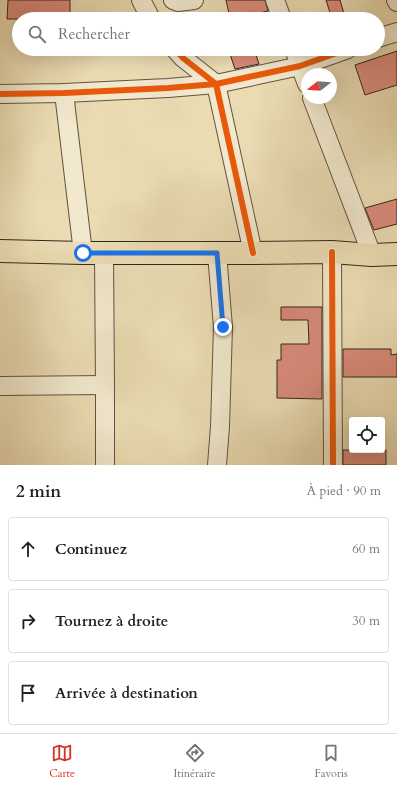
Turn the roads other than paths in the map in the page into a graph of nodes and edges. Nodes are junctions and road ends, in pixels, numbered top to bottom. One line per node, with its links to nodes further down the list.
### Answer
1 (141, 0): 4 (street)
2 (172, 0): 3 (street)
3 (194, 0)
4 (147, 12)
5 (397, 32): 6 (street)
6 (385, 36)
7 (181, 56): 11 (street)
8 (296, 56): 10 (street)
9 (328, 56): 10 (street)
10 (300, 66): 11 (street)
11 (216, 84): 12 (street); 19 (street)
12 (64, 93): 13 (street); 17 (street)
13 (0, 94)
14 (314, 104): 21 (street)
15 (0, 251): 17 (main road)
16 (332, 252): 19 (main road); 21 (main road); 26 (street)
17 (93, 253): 18 (main road); 22 (street)
18 (217, 253): 19 (main road); 25 (street)
19 (253, 253)
20 (397, 254): 21 (main road)
21 (372, 255)
22 (105, 385): 23 (street); 24 (street)
23 (0, 386)
24 (105, 465)
25 (217, 465)
26 (333, 465)

